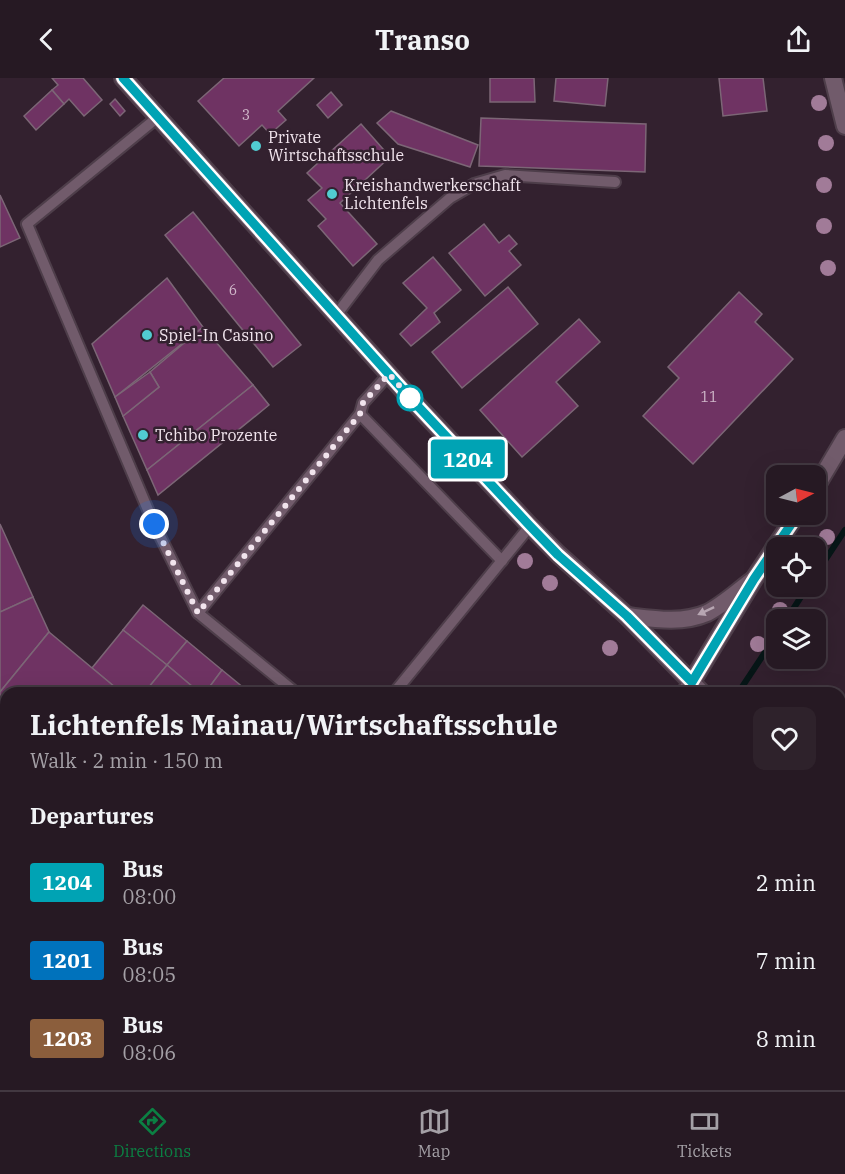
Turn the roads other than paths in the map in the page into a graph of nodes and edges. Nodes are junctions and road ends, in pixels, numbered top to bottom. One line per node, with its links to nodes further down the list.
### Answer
1 (123, 78): 3 (street)
2 (833, 78): 4 (street)
3 (158, 117): 6 (street); 15 (lane)
4 (845, 126)
5 (615, 182): 6 (lane)
6 (337, 314): 7 (street)
7 (389, 374): 8 (lane); 12 (street)
8 (360, 414): 13 (lane); 15 (lane)
9 (845, 438): 10 (street)
10 (826, 470)
11 (791, 525): 14 (street)
12 (530, 526): 13 (lane); 16 (street)
13 (502, 561): 18 (lane)
14 (754, 579): 16 (street, one-way to 16); 20 (street)
15 (198, 613): 17 (lane)
16 (627, 616): 19 (street)
17 (289, 687)
18 (399, 687)
19 (691, 687)
20 (694, 687)

